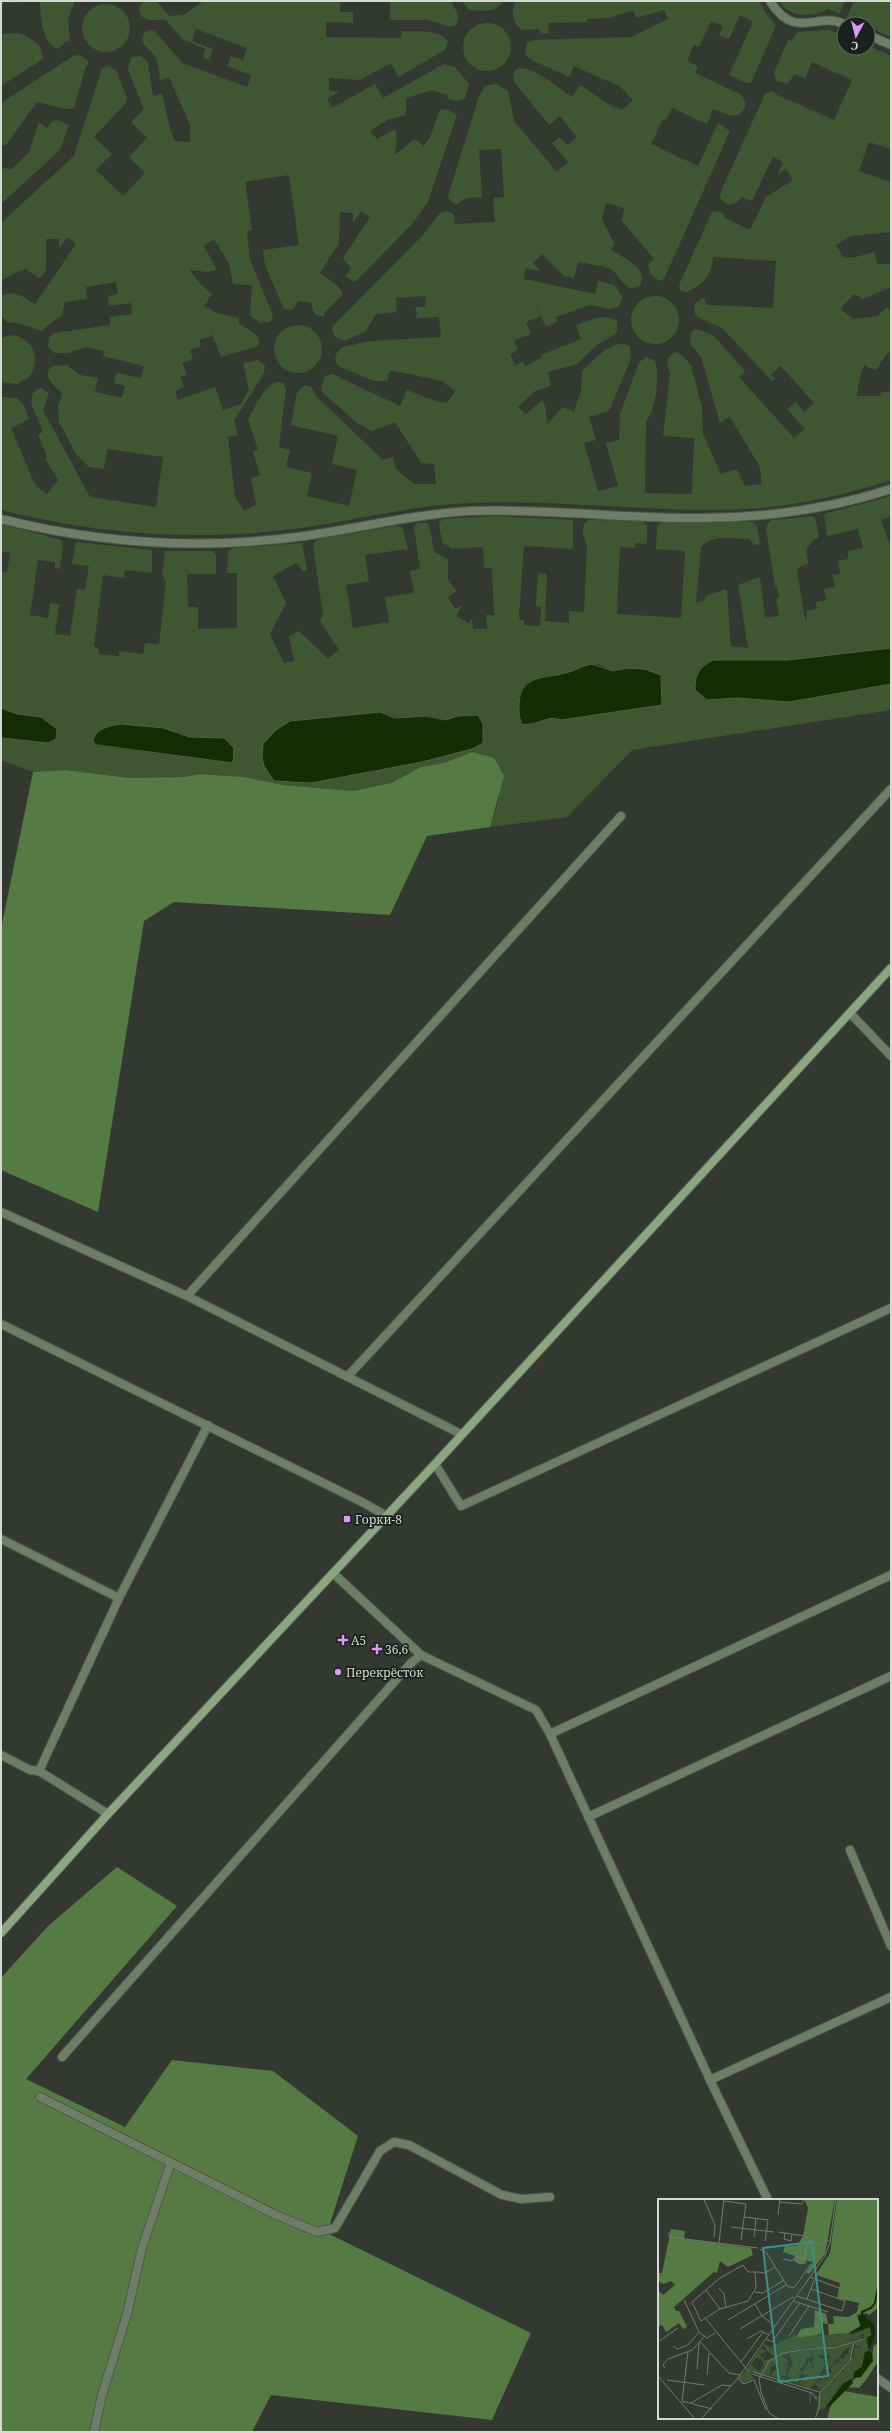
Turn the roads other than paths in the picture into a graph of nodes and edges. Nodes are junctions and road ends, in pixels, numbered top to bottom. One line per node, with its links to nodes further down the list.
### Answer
1 (770, 1): 2 (street)
2 (836, 22)
3 (876, 38): 4 (street)
4 (891, 45)
5 (891, 489): 6 (street)
6 (1, 519)
7 (891, 789): 16 (street)
8 (621, 816): 13 (street)
9 (891, 968): 10 (street)
10 (850, 1013): 11 (street); 18 (street)
11 (891, 1056)
12 (1, 1212): 13 (street)
13 (187, 1296): 16 (street)
14 (891, 1308): 19 (street)
15 (1, 1324): 17 (street)
16 (348, 1376): 18 (street)
17 (208, 1425): 20 (street); 24 (street)
18 (461, 1434): 19 (street)
19 (435, 1464): 20 (street)
20 (385, 1515): 22 (street)
21 (1, 1539): 24 (street)
22 (333, 1573): 25 (street); 30 (street)
23 (891, 1575): 27 (street)
24 (119, 1598): 29 (street)
25 (421, 1655): 27 (street); 36 (street)
26 (891, 1676): 31 (street)
27 (550, 1734): 31 (street)
28 (1, 1755): 29 (street)
29 (39, 1771): 30 (street)
30 (108, 1814): 33 (street)
31 (588, 1817): 37 (street)
32 (850, 1850): 34 (street)
33 (1, 1933)
34 (891, 1946)
35 (891, 1997): 37 (street)
36 (62, 2056)
37 (710, 2080): 41 (street)
38 (40, 2097): 39 (street)
39 (171, 2162): 40 (street); 44 (street)
40 (550, 2197)
41 (768, 2199)
42 (878, 2379): 43 (street)
43 (891, 2388)
44 (94, 2432)

